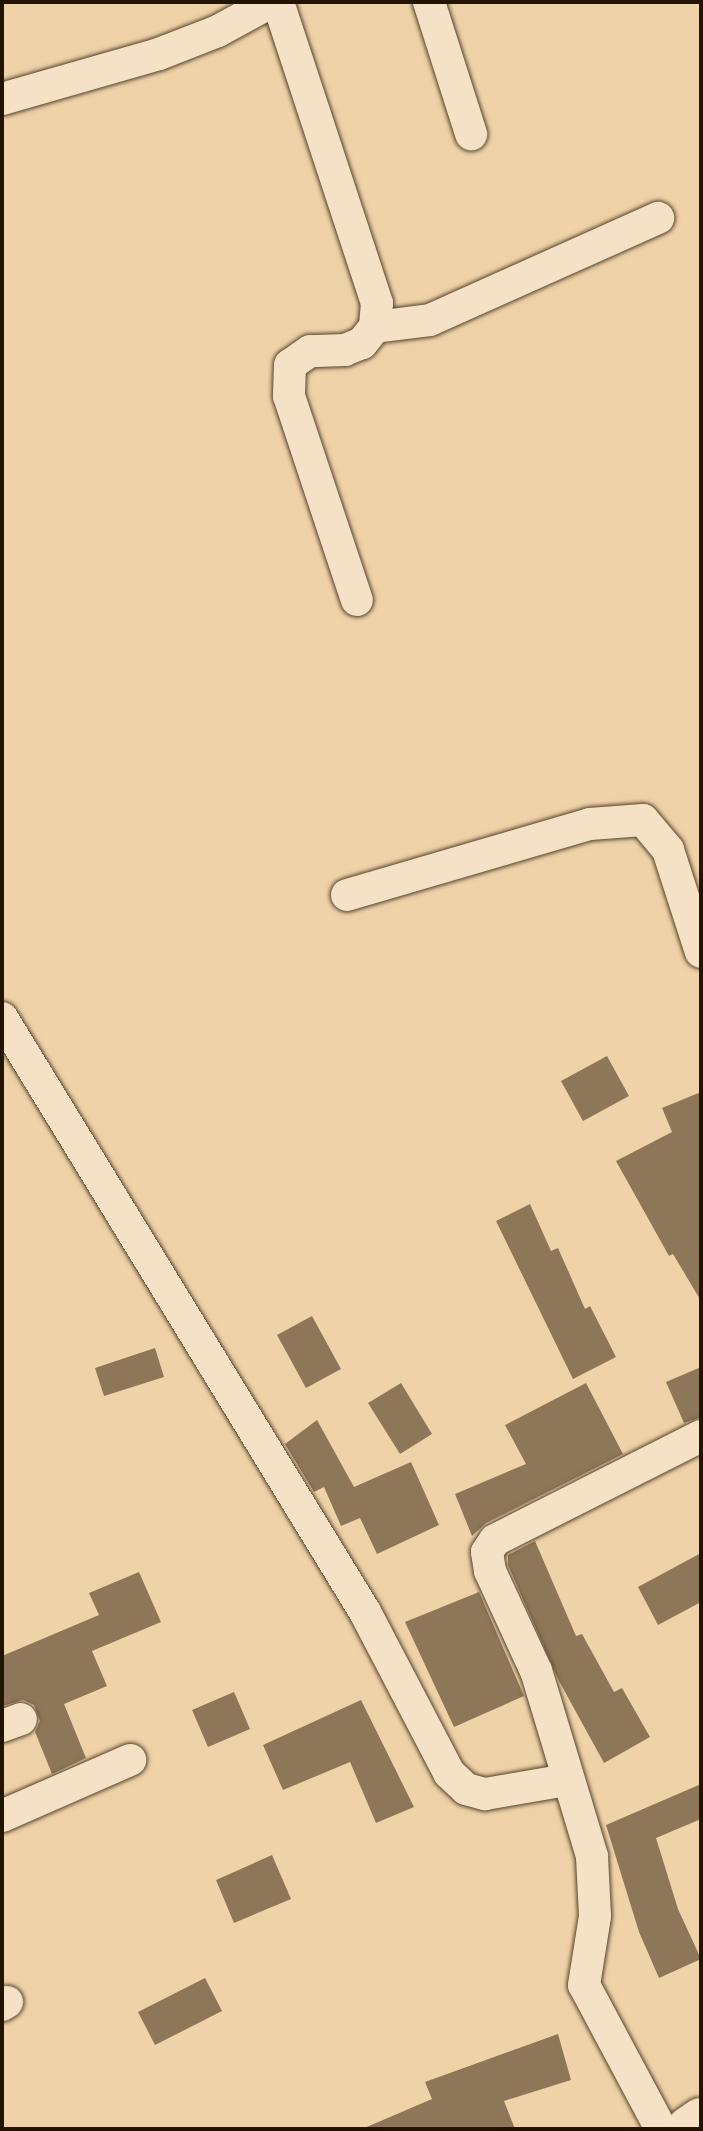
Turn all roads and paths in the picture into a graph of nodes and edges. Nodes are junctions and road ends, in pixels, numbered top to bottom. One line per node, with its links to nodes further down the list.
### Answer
1 (271, 2): 4 (street)
2 (278, 2): 7 (street)
3 (429, 2): 5 (street)
4 (2, 99)
5 (471, 134)
6 (658, 218): 7 (street)
7 (375, 327): 8 (street)
8 (357, 600)
9 (347, 895): 10 (street)
10 (701, 952)
11 (6, 1031): 14 (street)
12 (701, 1436): 14 (street)
13 (130, 1760): 15 (street)
14 (567, 1780): 17 (street)
15 (2, 1816)
16 (701, 2120): 18 (street)
17 (661, 2129)
18 (688, 2129)

